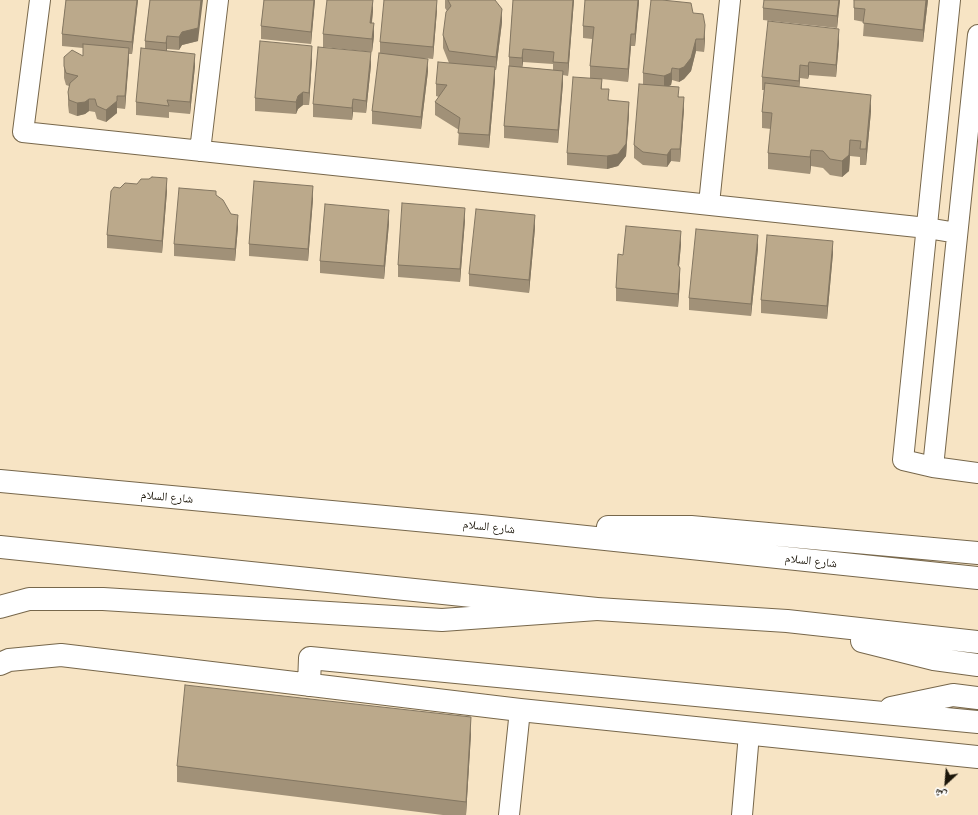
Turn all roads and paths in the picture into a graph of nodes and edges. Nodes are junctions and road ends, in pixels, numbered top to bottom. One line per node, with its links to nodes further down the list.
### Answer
1 (40, 0): 6 (street)
2 (218, 0): 6 (street)
3 (730, 0): 7 (street)
4 (950, 0): 8 (street)
5 (978, 35): 9 (street)
6 (200, 151): 7 (street)
7 (709, 204): 8 (street)
8 (926, 228): 9 (street); 10 (street)
9 (957, 233): 10 (street)
10 (933, 467): 11 (street)
11 (978, 473)
12 (0, 481): 13 (main road, شارع السلام)
13 (481, 526): 15 (main road); 16 (main road, شارع السلام)
14 (0, 547): 18 (main road)
15 (978, 552)
16 (978, 578)
17 (0, 607): 18 (main road)
18 (597, 609): 19 (main road)
19 (787, 621): 20 (main road); 22 (main road)
20 (978, 642)
21 (0, 664): 23 (main road)
22 (978, 665)
23 (310, 684): 25 (main road); 26 (main road)
24 (978, 698): 26 (main road)
25 (520, 710): 28 (main road); 30 (street)
26 (867, 712): 27 (main road)
27 (978, 722)
28 (749, 734): 29 (main road); 31 (street)
29 (978, 757)
30 (509, 815)
31 (742, 815)

